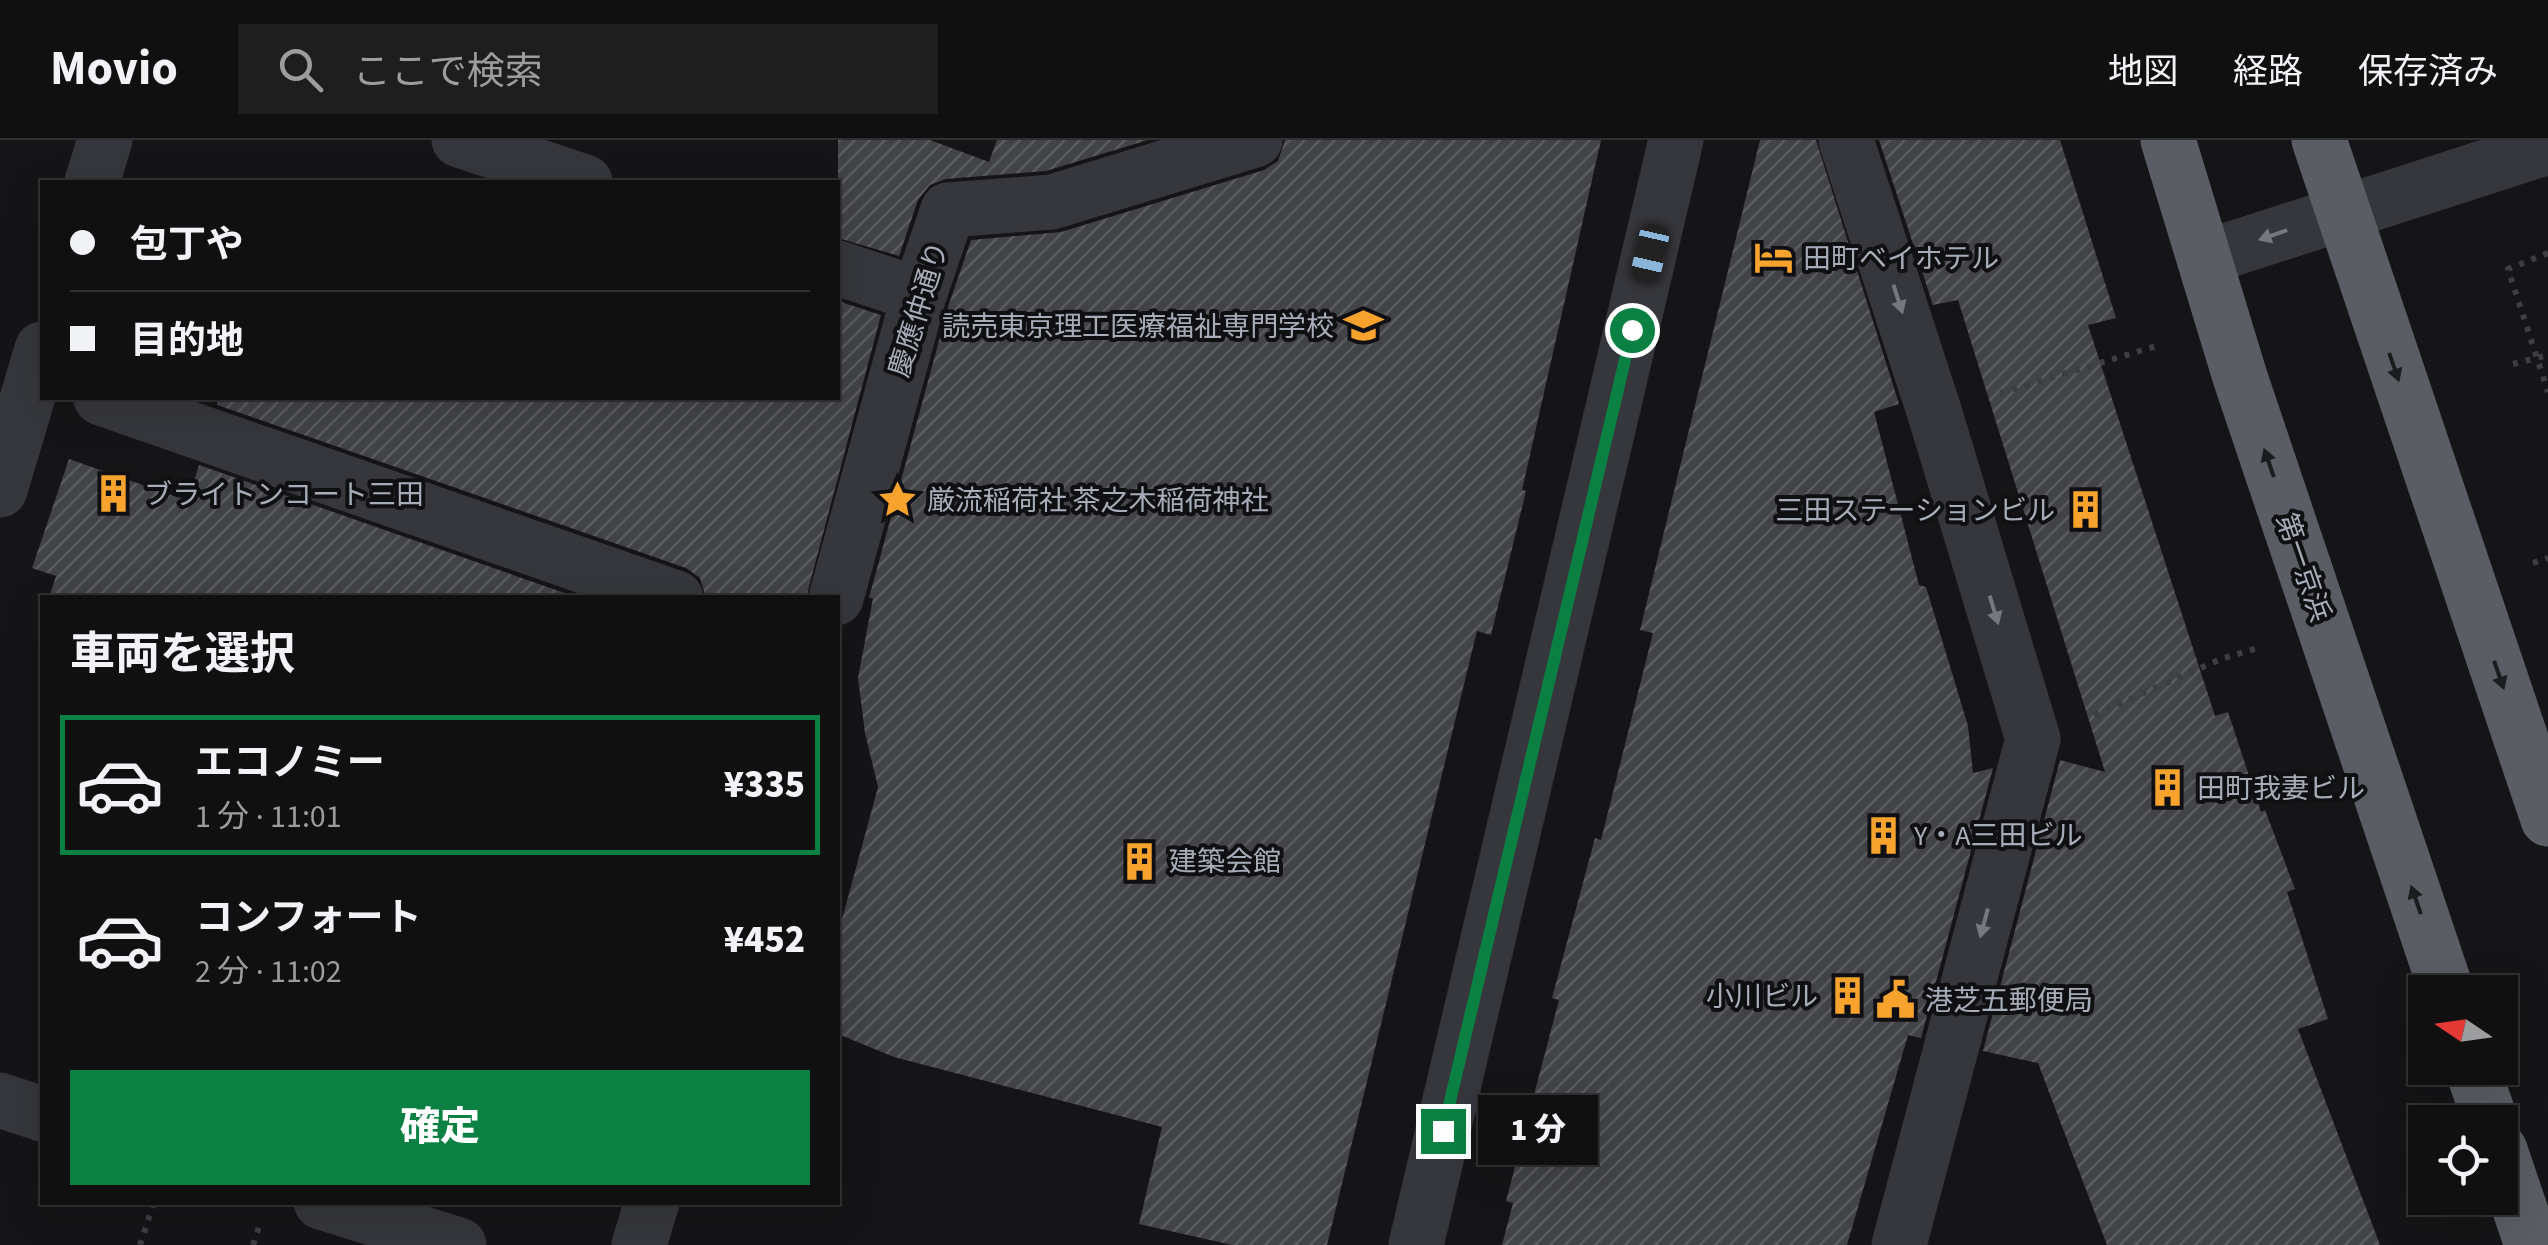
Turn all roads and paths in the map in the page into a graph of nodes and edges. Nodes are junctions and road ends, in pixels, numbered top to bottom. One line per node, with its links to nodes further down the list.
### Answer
1 (105, 140): 9 (street)
2 (459, 140): 10 (street)
3 (1255, 140): 15 (street, 慶應仲通り)
4 (1676, 140): 39 (street)
5 (1846, 140): 22 (street, one-way to 22)
6 (2168, 140): 13 (highway, 第一京浜)
7 (2320, 140): 11 (highway)
8 (2548, 146): 11 (street)
9 (93, 180)
10 (579, 180)
11 (2342, 212): 13 (street, one-way to 13); 28 (highway, one-way to 28)
12 (2548, 253): 20 (path)
13 (2204, 258): 16 (highway, 第一京浜)
14 (840, 269): 15 (street)
15 (919, 295): 25 (street, 慶應仲通り)
16 (2223, 324): 22 (path); 29 (highway, 第一京浜, one-way to 16)
17 (2548, 355): 18 (path)
18 (2513, 364)
19 (40, 367): 23 (street)
20 (2548, 392)
21 (107, 400): 24 (street)
22 (1935, 414): 27 (street, one-way to 27)
23 (0, 490)
24 (667, 595)
25 (837, 595)
26 (2221, 659): 27 (path)
27 (2032, 739): 40 (street, one-way to 40)
28 (2548, 820)
29 (2441, 975)
30 (0, 1100): 31 (street)
31 (40, 1113)
32 (2518, 1203): 41 (highway)
33 (153, 1205): 36 (path)
34 (331, 1205): 37 (street)
35 (651, 1205): 38 (street)
36 (140, 1245)
37 (459, 1245)
38 (639, 1245)
39 (1416, 1245)
40 (1899, 1245)
41 (2532, 1245)

